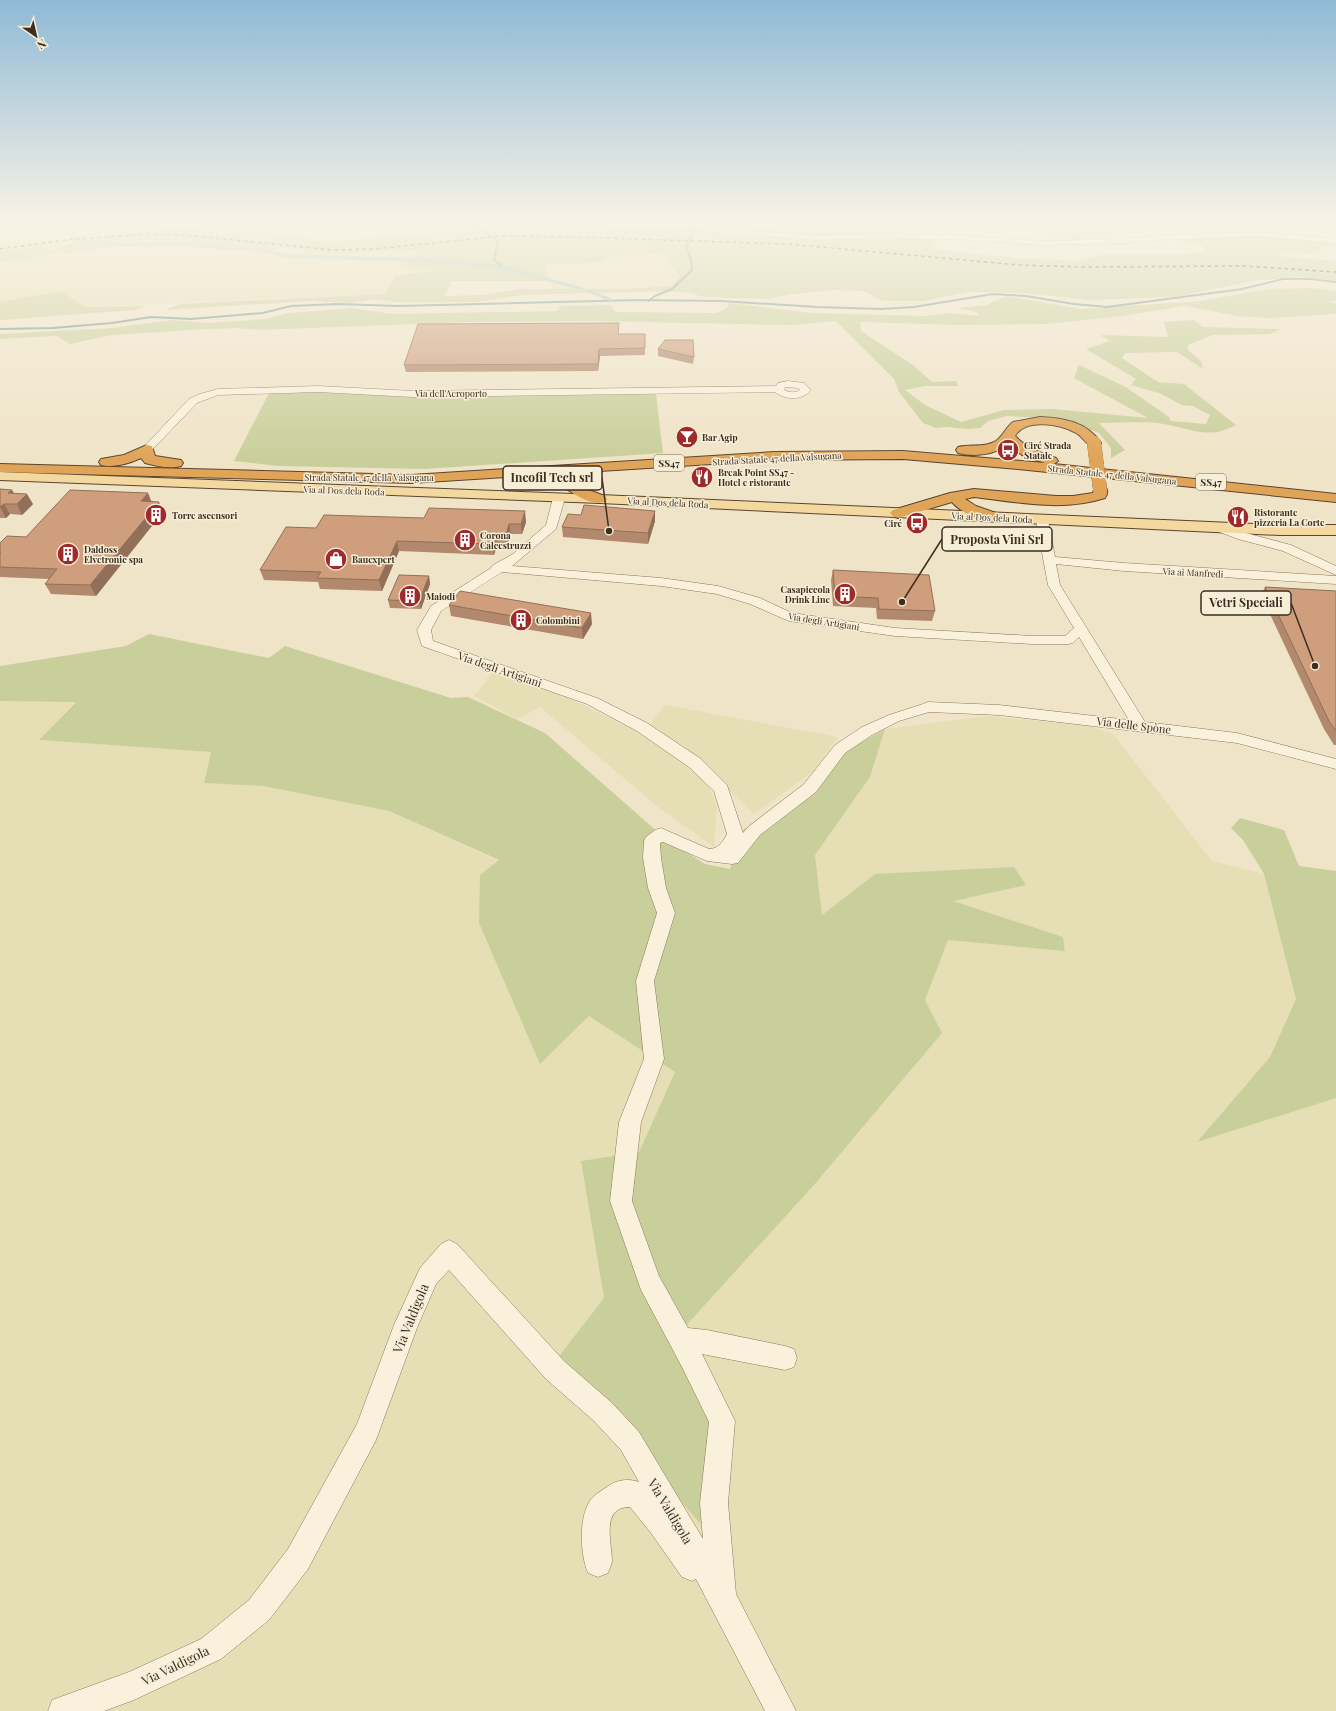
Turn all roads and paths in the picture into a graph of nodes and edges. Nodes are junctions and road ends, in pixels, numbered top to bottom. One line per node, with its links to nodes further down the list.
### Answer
1 (778, 389): 3 (street, Via dell'Aeroporto)
2 (1008, 436): 6 (highway); 12 (highway); 18 (highway, bridge)
3 (147, 449): 10 (highway); 13 (highway)
4 (736, 449): 7 (highway)
5 (676, 453): 8 (highway)
6 (902, 453): 7 (highway, Strada Statale 47 della Valsugana / SS47); 12 (highway, Strada Statale 47 della Valsugana / SS47)
7 (758, 454): 8 (highway, Strada Statale 47 della Valsugana / SS47)
8 (663, 460): 13 (highway, Strada Statale 47 della Valsugana / SS47)
9 (0, 465): 10 (highway, Strada Statale 47 della Valsugana / SS47)
10 (18, 466): 13 (highway, Strada Statale 47 della Valsugana / SS47)
11 (0, 468): 15 (highway, Strada Statale 47 della Valsugana / SS47)
12 (1087, 469): 17 (highway, Strada Statale 47 della Valsugana / SS47)
13 (255, 472)
14 (0, 476): 19 (main road, Via al Dos dela Roda)
15 (411, 479): 16 (highway); 20 (highway, Strada Statale 47 della Valsugana / SS47)
16 (571, 487): 19 (highway); 21 (highway)
17 (1336, 495)
18 (957, 497): 22 (highway); 23 (highway); 24 (highway)
19 (559, 498): 21 (main road, Via al Dos dela Roda); 31 (street, Via degli Artigiani)
20 (1336, 498)
21 (600, 499): 22 (main road, Via al Dos dela Roda)
22 (898, 512): 23 (main road, Via al Dos dela Roda)
23 (946, 515): 24 (main road, Via al Dos dela Roda)
24 (994, 517): 25 (main road, Via al Dos dela Roda)
25 (1042, 520): 26 (main road, Via al Dos dela Roda); 30 (street)
26 (1218, 527): 27 (main road, Via al Dos dela Roda); 29 (street)
27 (1286, 530): 28 (main road, Via al Dos dela Roda); 29 (street)
28 (1336, 530)
29 (1298, 554): 32 (street)
30 (1050, 560): 33 (street, Via ai Manfredi); 34 (street)
31 (497, 568): 34 (street, Via degli Artigiani); 37 (street, Via degli Artigiani)
32 (1336, 571)
33 (1336, 580)
34 (1080, 630): 35 (street)
35 (1140, 725): 36 (street, Via delle Spòne); 37 (street, Via delle Spòne)
36 (1336, 764)
37 (716, 855): 38 (street)
38 (681, 1340): 39 (street); 41 (street)
39 (785, 1358)
40 (598, 1564): 41 (street)
41 (722, 1597): 42 (street, Via Valdigola); 43 (street, Via Valdigola)
42 (63, 1711)
43 (781, 1711)

